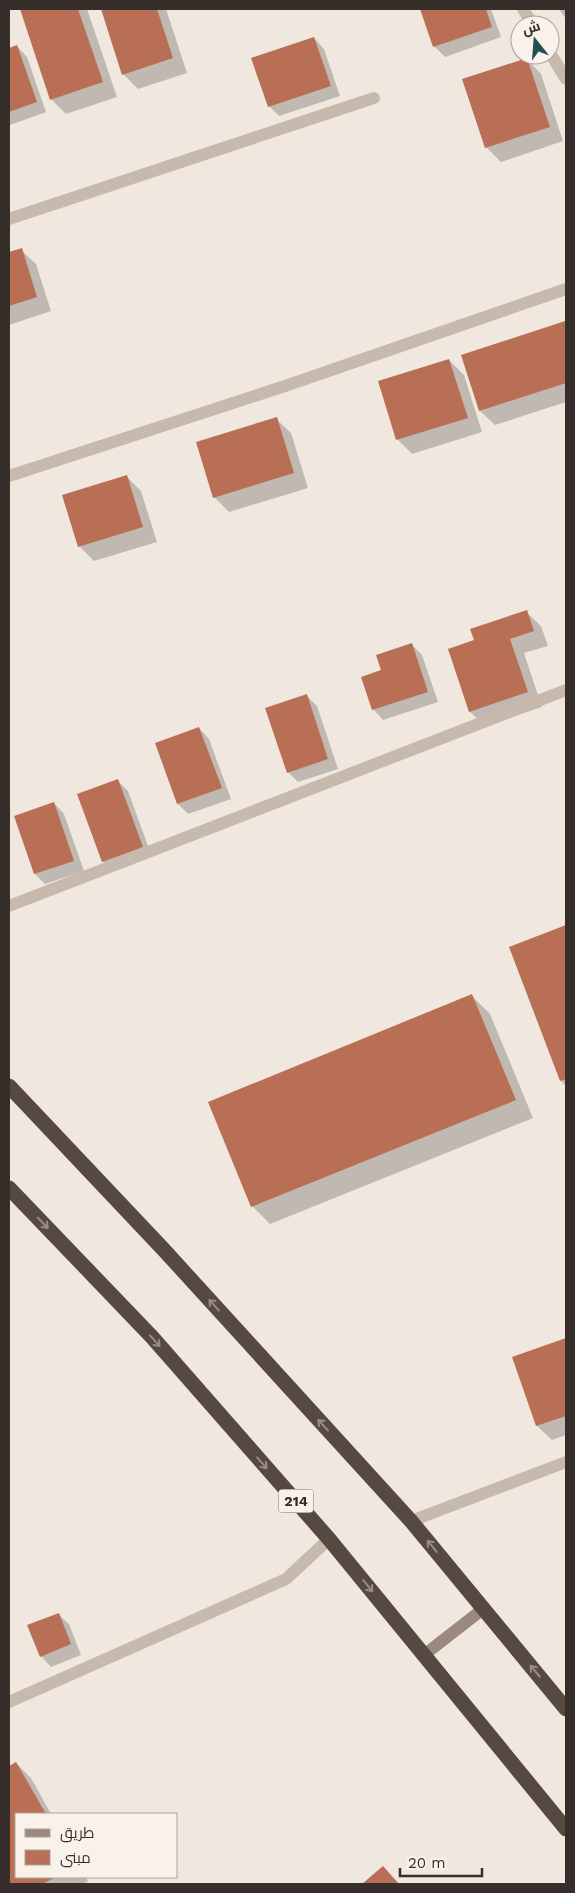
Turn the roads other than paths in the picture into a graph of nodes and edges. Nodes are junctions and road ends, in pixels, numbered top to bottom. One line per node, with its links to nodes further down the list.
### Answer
1 (557, 65): 2 (street)
2 (566, 79)
3 (374, 98): 4 (street)
4 (9, 220)
5 (566, 289): 6 (street)
6 (9, 476)
7 (566, 690): 8 (street)
8 (9, 906)
9 (9, 1086): 12 (highway, one-way to 9)
10 (9, 1188): 13 (highway, 214, one-way to 13)
11 (566, 1462): 12 (street)
12 (411, 1521): 14 (highway, one-way to 12)
13 (329, 1539): 15 (highway, 214, one-way to 15); 16 (street)
14 (483, 1609): 15 (main road); 17 (highway, one-way to 14)
15 (424, 1655): 18 (highway, 214)
16 (9, 1702)
17 (566, 1709)
18 (566, 1830)

